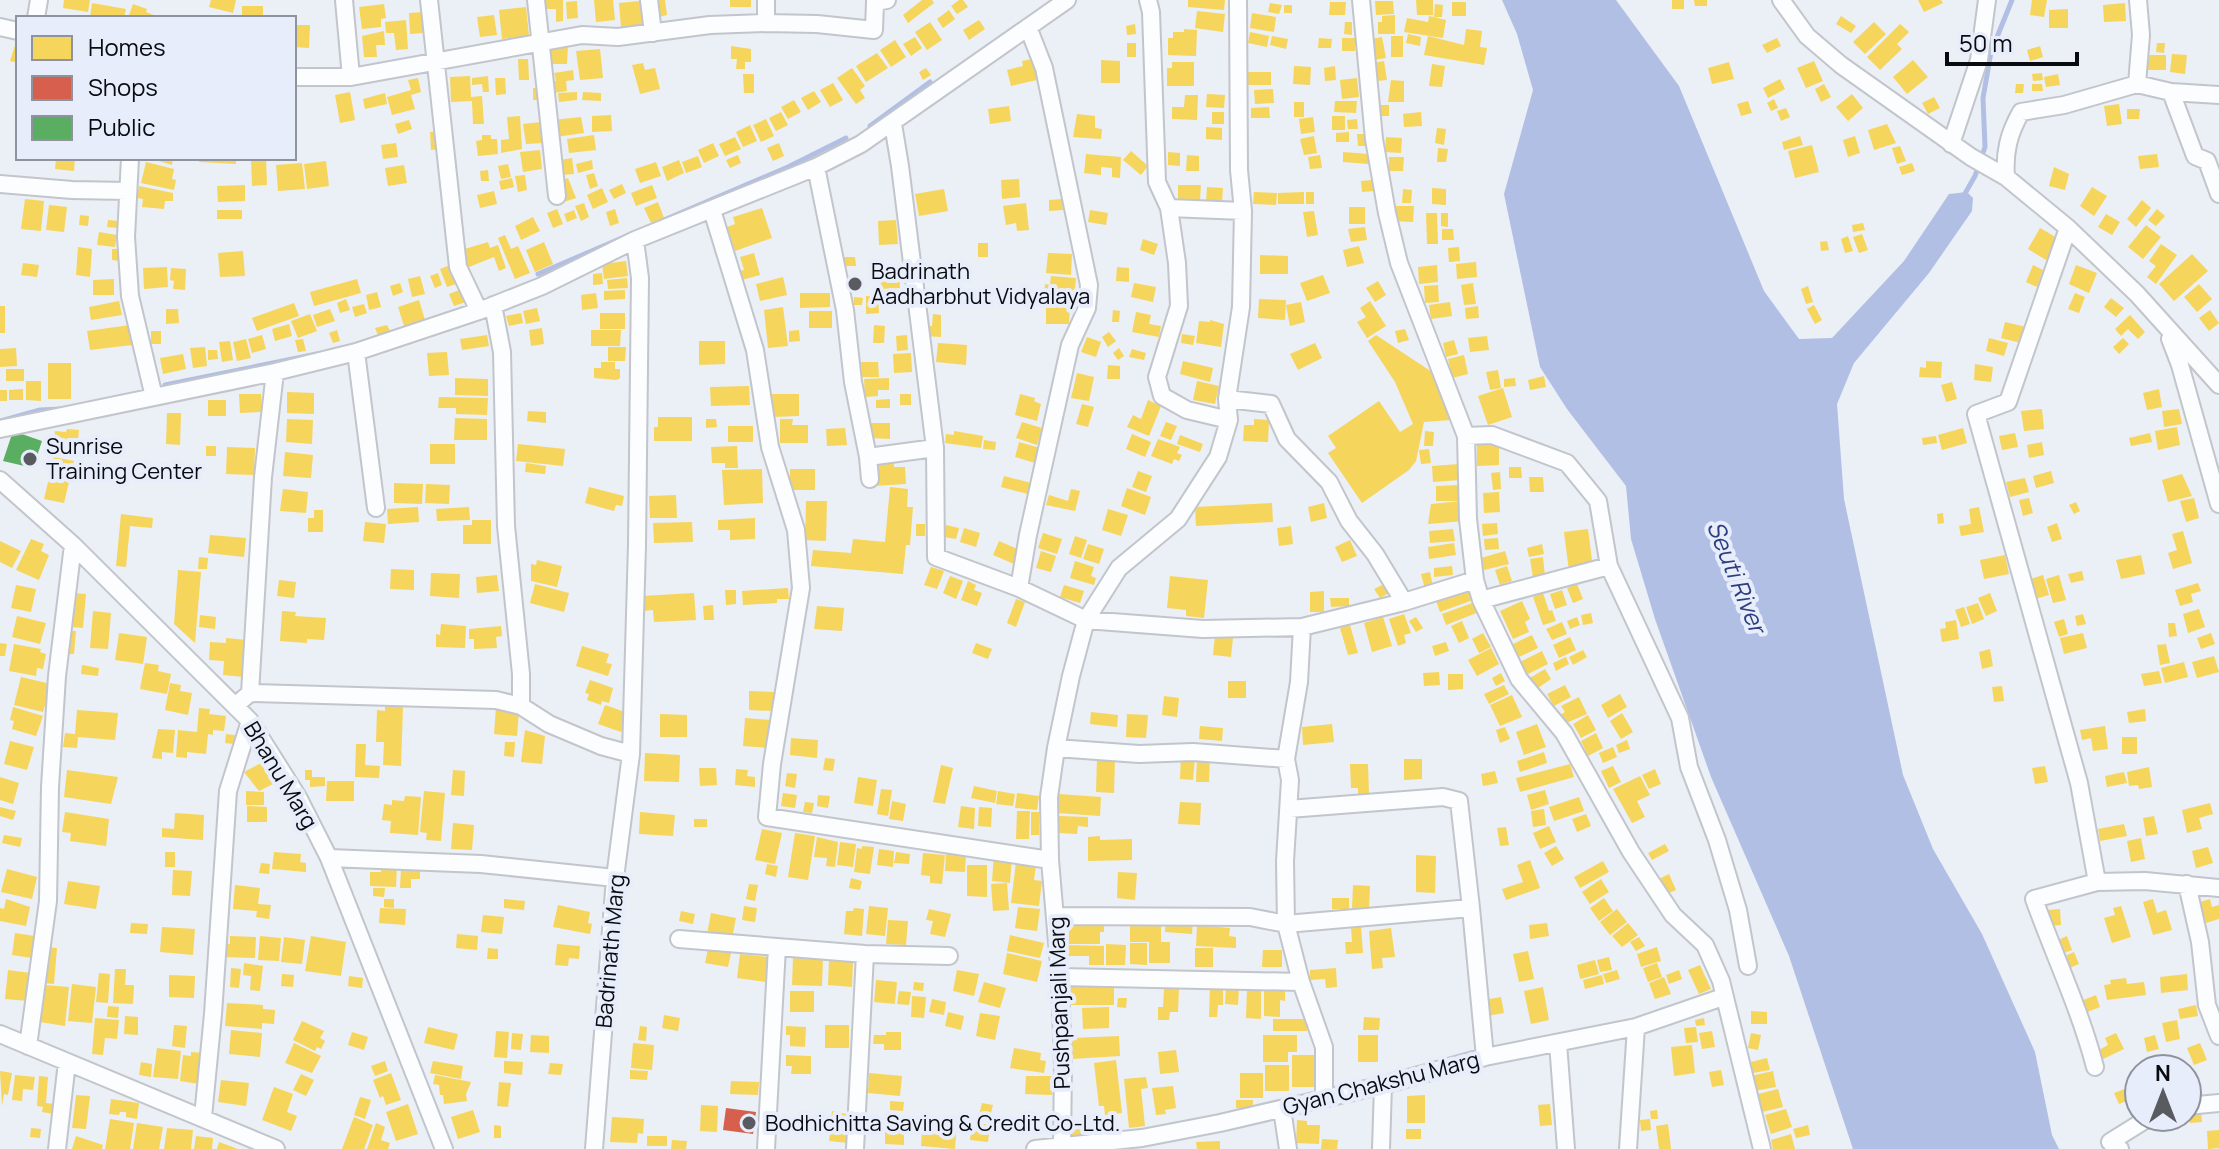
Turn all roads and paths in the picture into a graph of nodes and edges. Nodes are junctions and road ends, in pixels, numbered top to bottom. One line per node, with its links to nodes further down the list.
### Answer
1 (344, 0): 20 (street)
2 (429, 0): 18 (street)
3 (536, 0): 17 (street)
4 (649, 0): 16 (street)
5 (766, 0): 14 (street)
6 (887, 0): 14 (street)
7 (1067, 0): 15 (street)
8 (1148, 0): 33 (street)
9 (1238, 0): 35 (street)
10 (1361, 0): 47 (street)
11 (1781, 0): 25 (street)
12 (1987, 0): 25 (street)
13 (2138, 0): 21 (street)
14 (766, 23): 16 (street)
15 (1028, 27): 24 (street); 57 (street)
16 (653, 33): 17 (street)
17 (541, 41): 18 (street); 32 (street)
18 (437, 62): 20 (street); 38 (street)
19 (296, 77): 20 (street)
20 (351, 77)
21 (2137, 84): 22 (street); 28 (street)
22 (2171, 92): 23 (street); 31 (street)
23 (2219, 95)
24 (893, 124): 27 (street); 48 (street)
25 (1951, 144): 28 (street)
26 (130, 160): 30 (street)
27 (816, 167): 34 (street); 49 (street)
28 (2006, 177): 36 (street)
29 (0, 184): 30 (street)
30 (128, 191): 43 (street)
31 (2219, 194)
32 (557, 196)
33 (1169, 208): 35 (street); 45 (street)
34 (712, 210): 37 (street); 71 (street)
35 (1243, 211): 44 (street)
36 (2068, 228): 39 (street); 73 (street)
37 (635, 240): 38 (street); 67 (street, Badrinath Marg)
38 (486, 308): 40 (street); 64 (street)
39 (2163, 322): 42 (street); 52 (street)
40 (356, 352): 41 (street); 53 (street)
41 (275, 372): 43 (street); 62 (street)
42 (2219, 385)
43 (154, 397): 46 (street)
44 (1227, 399): 45 (street); 59 (street)
45 (1229, 420): 60 (street, Pushpanjali Marg)
46 (0, 429)
47 (1466, 436): 55 (street); 56 (street)
48 (935, 448): 49 (street); 57 (street)
49 (868, 457): 50 (street)
50 (870, 479)
51 (0, 480): 54 (street, Bhanu Marg)
52 (2219, 504)
53 (376, 508)
54 (73, 545): 63 (street, Bhanu Marg); 91 (street)
55 (1609, 566): 58 (street); 83 (street)
56 (1475, 580): 58 (street); 59 (street)
57 (1019, 588): 60 (street)
58 (1481, 600): 86 (street)
59 (1404, 602): 61 (street)
60 (1086, 620): 61 (street); 66 (street, Pushpanjali Marg)
61 (1302, 627): 68 (street)
62 (250, 693): 63 (street); 64 (street)
63 (236, 705): 65 (street, Bhanu Marg)
64 (521, 706): 67 (street)
65 (250, 721): 70 (street, Bhanu Marg); 98 (street)
66 (1056, 748): 68 (street); 71 (street, Pushpanjali Marg)
67 (631, 754): 72 (street, Badrinath Marg)
68 (1286, 759): 69 (street)
69 (1289, 809): 76 (street); 78 (street)
70 (329, 858): 72 (street); 103 (street, Bhanu Marg)
71 (1050, 860): 77 (street, Pushpanjali Marg)
72 (615, 878): 104 (street, Badrinath Marg)
73 (2097, 882): 74 (street); 94 (street)
74 (2187, 884): 75 (street); 89 (street)
75 (2219, 888)
76 (1471, 908): 78 (street); 92 (street)
77 (1056, 916): 78 (street); 84 (street, Pushpanjali Marg)
78 (1286, 924): 85 (street)
79 (679, 939): 80 (street)
80 (777, 947): 81 (street); 105 (street)
81 (865, 954): 82 (street); 106 (street)
82 (949, 956)
83 (1748, 966)
84 (1060, 977): 85 (street); 101 (street, Pushpanjali Marg)
85 (1301, 982): 96 (street)
86 (1723, 997): 87 (street, Gyan Chakshu Marg); 111 (street)
87 (1636, 1027): 90 (street, Gyan Chakshu Marg); 110 (street)
88 (0, 1034): 91 (street)
89 (2219, 1036)
90 (1558, 1043): 92 (street, Gyan Chakshu Marg); 109 (street)
91 (28, 1046): 93 (street)
92 (1485, 1057): 95 (street, Gyan Chakshu Marg)
93 (67, 1062): 98 (street); 102 (street)
94 (2095, 1067)
95 (1383, 1085): 96 (street, Gyan Chakshu Marg); 108 (street)
96 (1324, 1099): 97 (street, Gyan Chakshu Marg)
97 (1282, 1109): 101 (street, Gyan Chakshu Marg); 107 (street)
98 (203, 1117): 100 (street)
99 (2124, 1133): 112 (street)
100 (268, 1147)
101 (1047, 1148)
102 (57, 1149)
103 (444, 1149)
104 (594, 1149)
105 (766, 1149)
106 (855, 1149)
107 (1288, 1149)
108 (1381, 1149)
109 (1566, 1149)
110 (1628, 1149)
111 (1762, 1149)
112 (2120, 1149)

